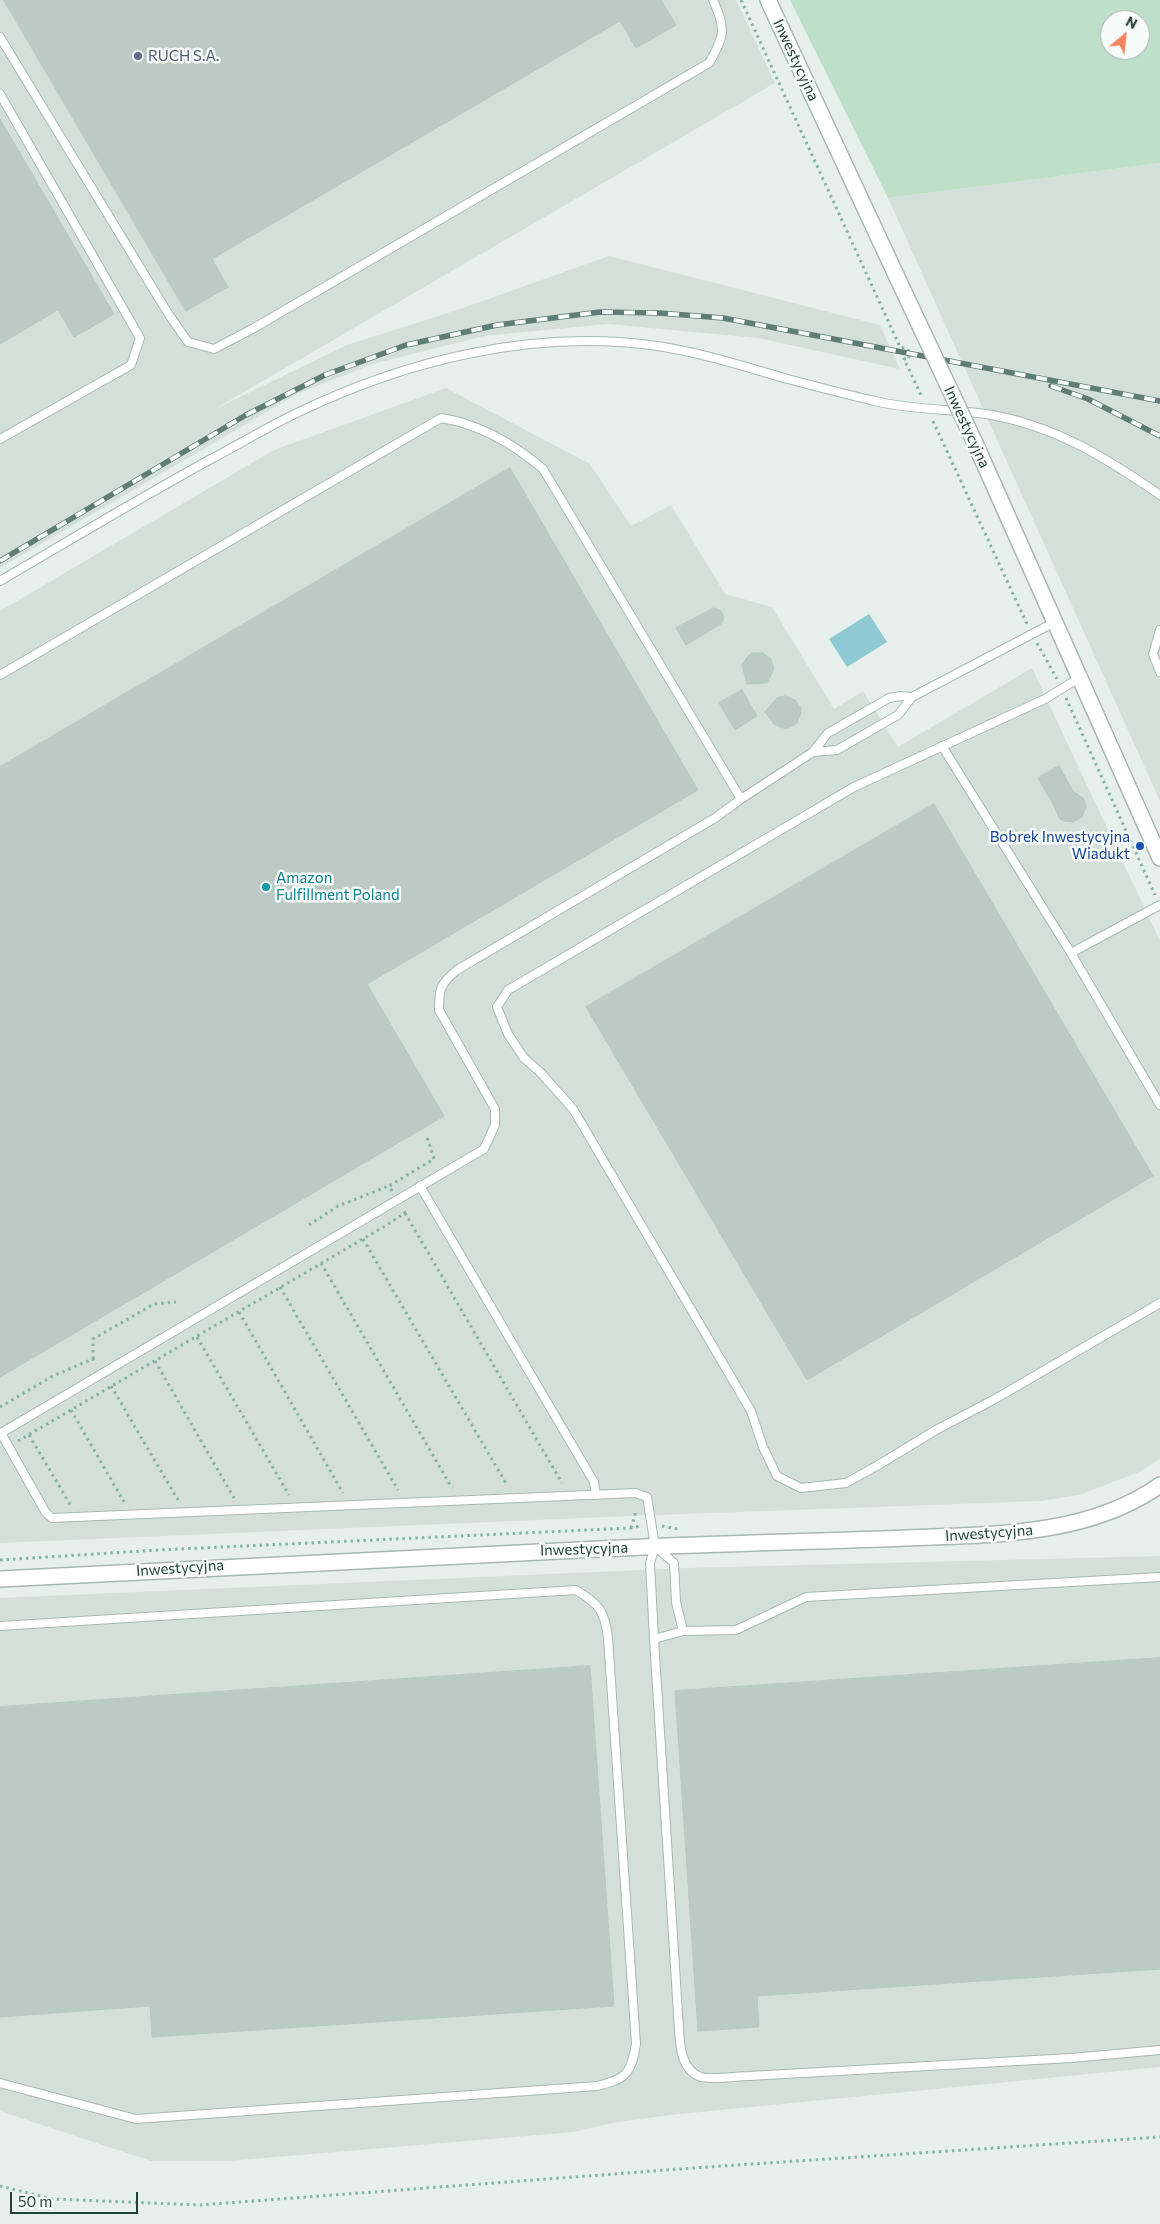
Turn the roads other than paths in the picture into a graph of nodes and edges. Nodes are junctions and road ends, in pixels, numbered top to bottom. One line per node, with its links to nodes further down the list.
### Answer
1 (713, 0): 3 (lane)
2 (768, 0): 8 (street, Inwestycyjna, bridge)
3 (0, 37)
4 (0, 94): 5 (lane)
5 (0, 439)
6 (1160, 495): 7 (lane)
7 (0, 581)
8 (1055, 622): 12 (street, Inwestycyjna); 13 (lane)
9 (1160, 630): 10 (lane)
10 (1160, 672)
11 (0, 675): 16 (lane)
12 (1079, 678): 14 (lane); 17 (street, Inwestycyjna)
13 (912, 697): 15 (lane); 15 (lane)
14 (942, 746): 19 (lane); 22 (lane)
15 (813, 752): 16 (lane)
16 (742, 799): 21 (lane)
17 (1160, 858)
18 (1159, 905): 19 (lane)
19 (1071, 953): 20 (lane)
20 (1160, 1105)
21 (420, 1186): 23 (lane); 25 (lane)
22 (1160, 1303)
23 (0, 1433): 25 (lane)
24 (1160, 1485): 26 (street, Inwestycyjna)
25 (596, 1494): 26 (lane)
26 (655, 1546): 28 (street, Inwestycyjna); 30 (lane); 31 (lane)
27 (1160, 1577): 30 (lane)
28 (0, 1579)
29 (0, 1626): 33 (lane)
30 (683, 1631): 31 (lane)
31 (654, 1639): 32 (lane)
32 (1160, 2050)
33 (0, 2083)

